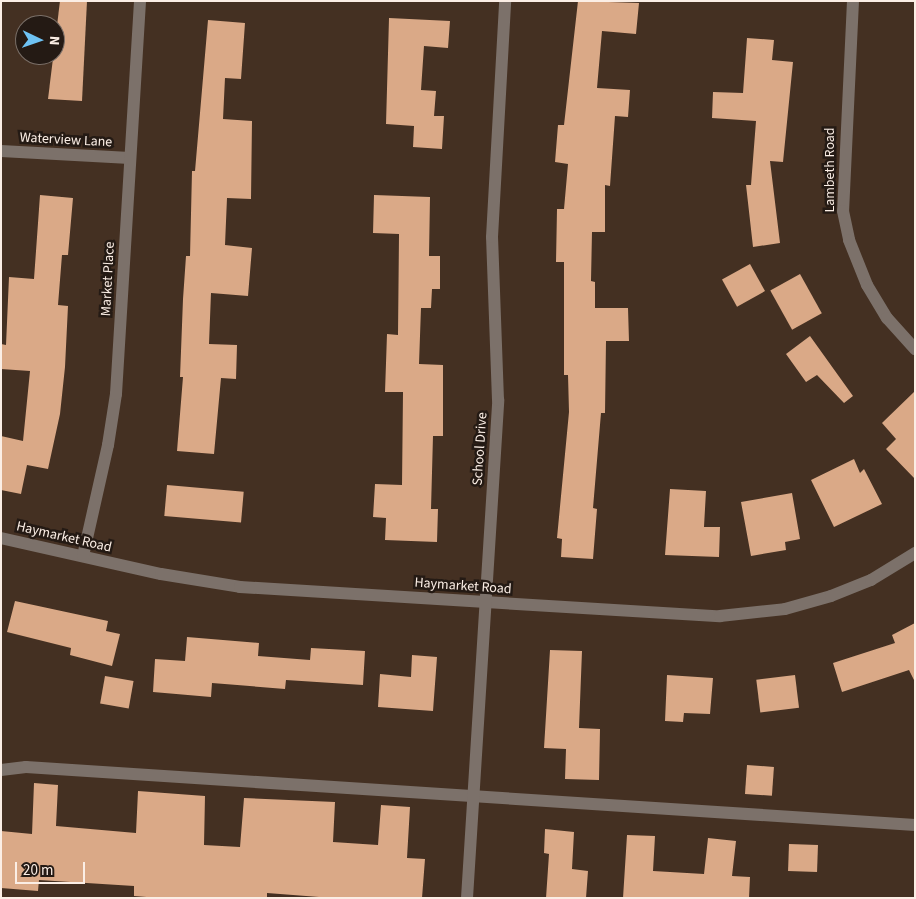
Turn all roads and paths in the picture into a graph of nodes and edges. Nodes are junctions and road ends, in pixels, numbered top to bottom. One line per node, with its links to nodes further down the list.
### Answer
1 (140, 1): 5 (street, Market Place)
2 (504, 1): 10 (street, School Drive)
3 (853, 1): 6 (street, Lambeth Road)
4 (1, 152): 5 (street, Waterview Lane)
5 (130, 158): 9 (street, Market Place)
6 (915, 348)
7 (1, 538): 9 (street, Haymarket Road)
8 (915, 554): 10 (street, Haymarket Road)
9 (83, 556): 10 (street, Haymarket Road)
10 (486, 602): 12 (street, School Drive)
11 (1, 770): 12 (street)
12 (474, 795): 13 (street); 14 (street, School Drive)
13 (915, 825)
14 (467, 898)

